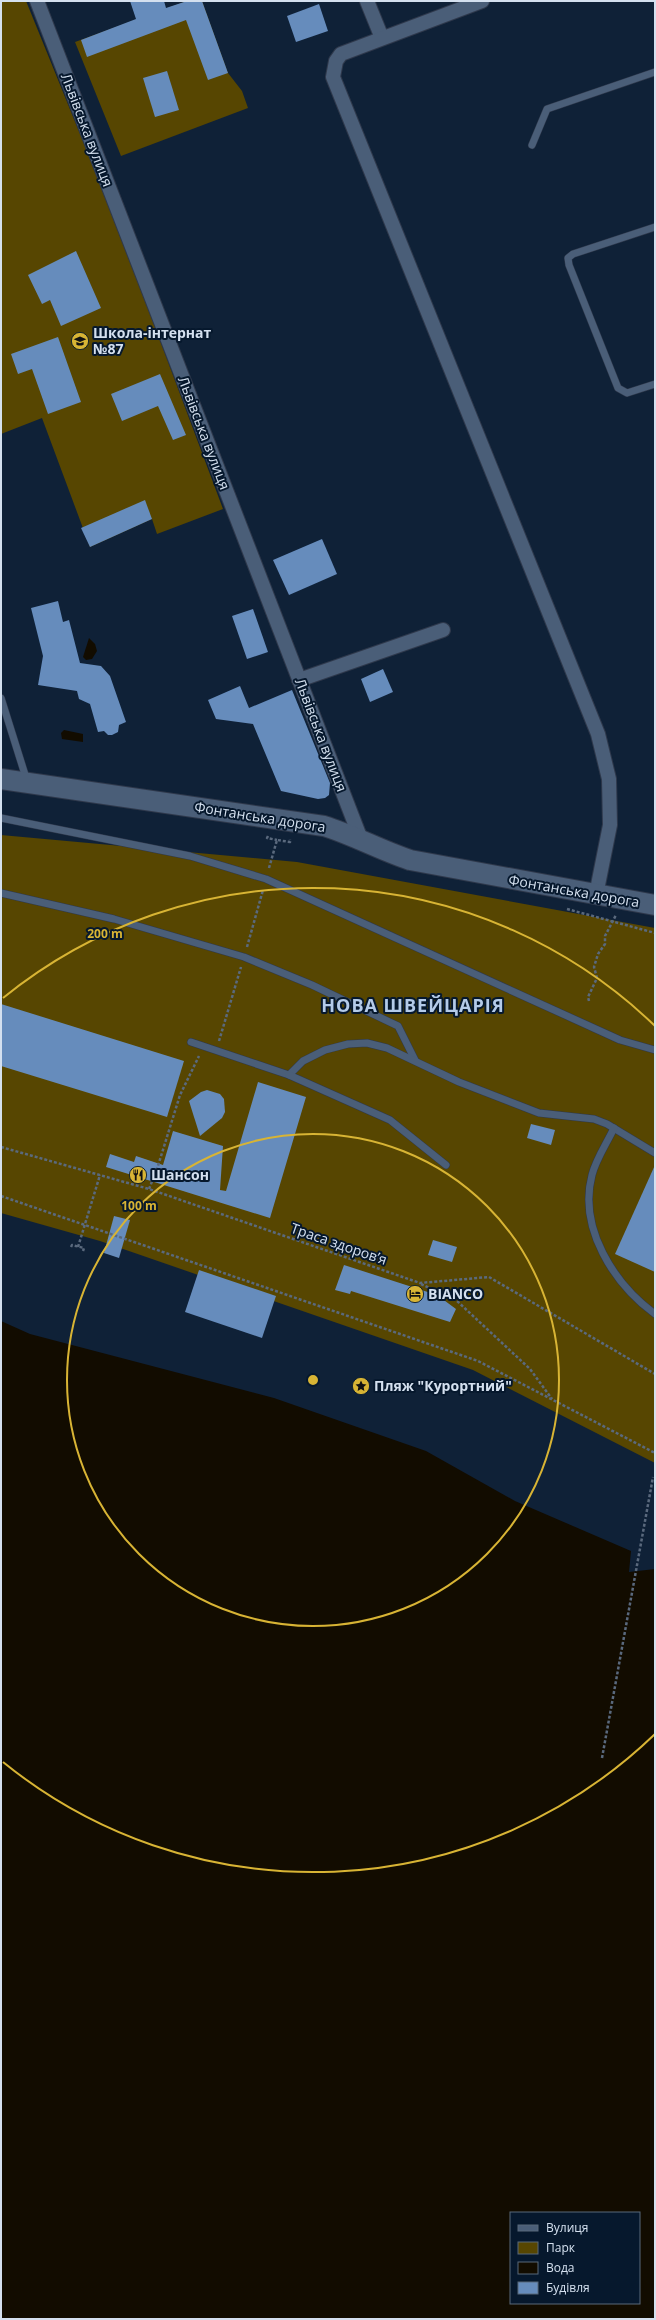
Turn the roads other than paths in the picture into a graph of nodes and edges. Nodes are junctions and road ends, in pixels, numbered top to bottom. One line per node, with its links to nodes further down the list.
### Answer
1 (37, 1): 10 (street, Львівська вулиця)
2 (367, 1): 4 (street)
3 (482, 1): 4 (street)
4 (382, 38): 17 (street)
5 (655, 72): 6 (lane)
6 (532, 144)
7 (655, 227): 8 (lane)
8 (655, 384)
9 (443, 630): 10 (street)
10 (300, 680): 15 (street, Львівська вулиця)
11 (1, 698): 13 (lane)
12 (1, 779): 13 (main road, Фонтанська дорога)
13 (28, 783): 15 (main road, Фонтанська дорога)
14 (1, 818): 20 (lane)
15 (362, 842): 17 (main road, Фонтанська дорога)
16 (1, 893): 21 (lane)
17 (596, 895): 18 (main road, Фонтанська дорога)
18 (655, 905)
19 (191, 1042): 22 (lane)
20 (655, 1050)
21 (414, 1060): 22 (lane); 23 (lane)
22 (290, 1075): 25 (lane)
23 (614, 1128): 24 (lane); 26 (lane)
24 (655, 1153)
25 (446, 1165)
26 (655, 1314)

